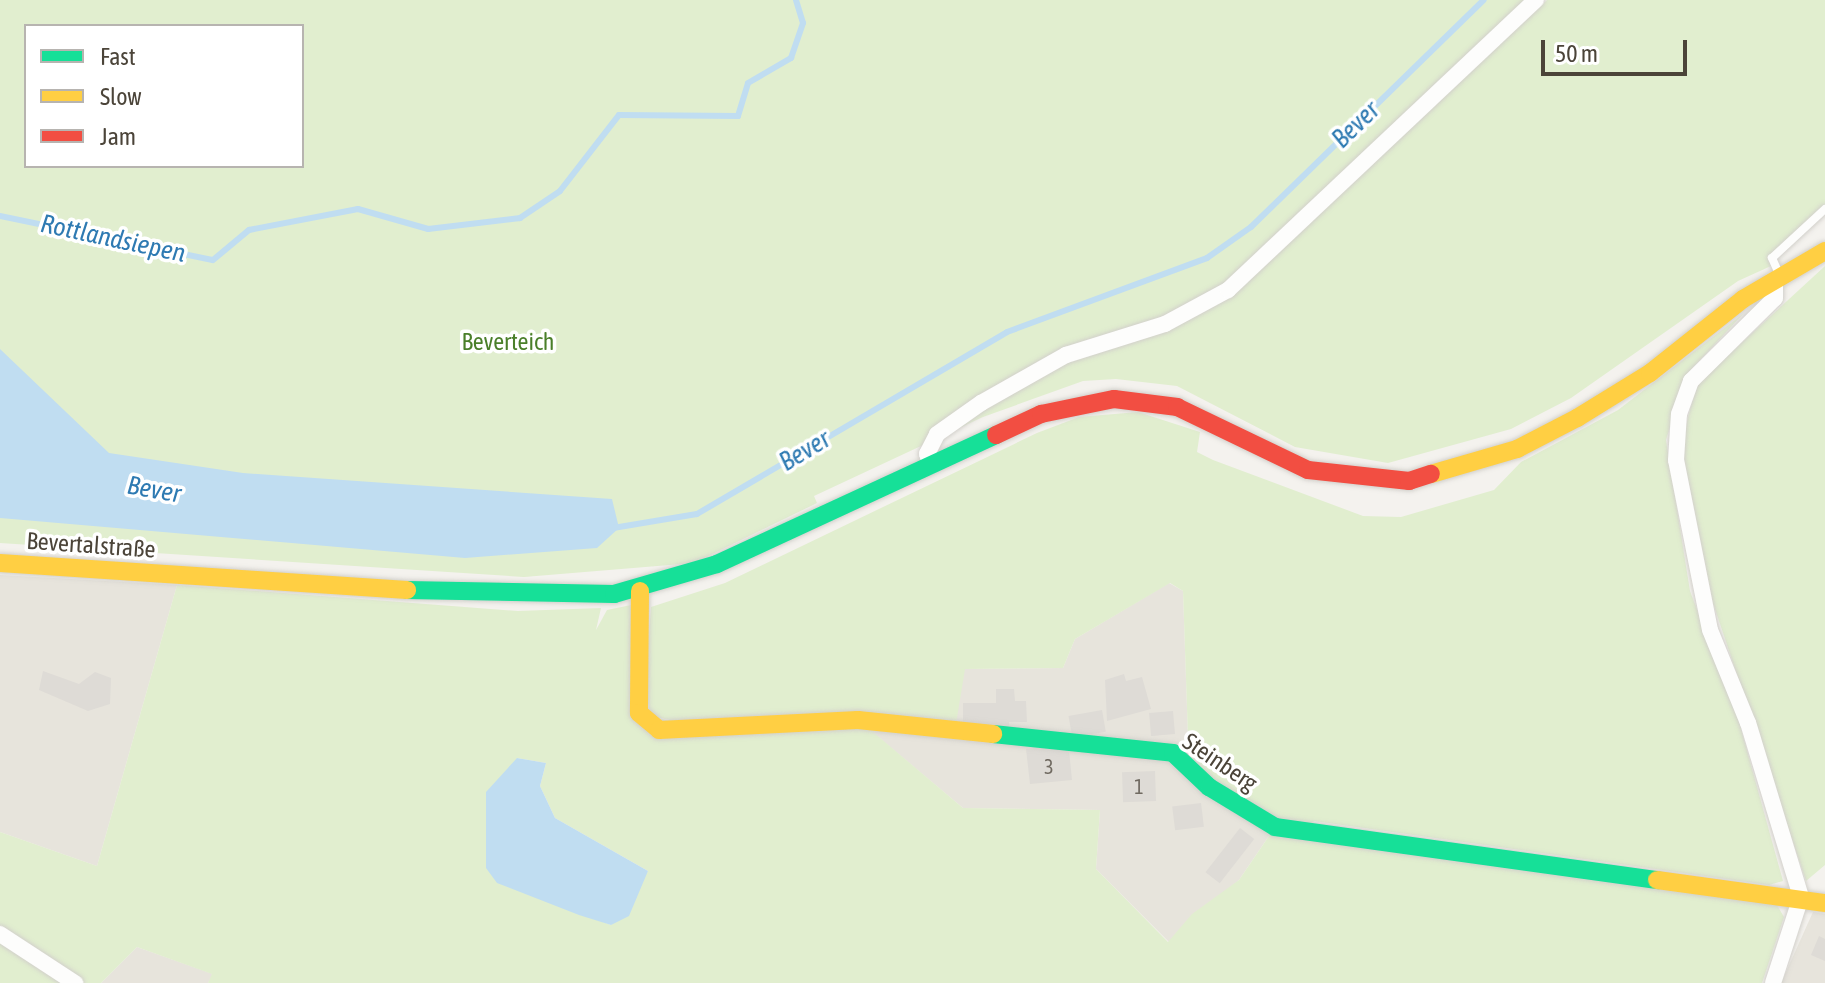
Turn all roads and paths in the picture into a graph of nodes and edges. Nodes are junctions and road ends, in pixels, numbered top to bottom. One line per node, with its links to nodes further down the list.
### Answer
1 (1536, 0): 5 (street)
2 (1825, 209): 4 (lane)
3 (1825, 251): 4 (street, Bevertalstraße)
4 (1778, 280): 5 (street, Bevertalstraße); 8 (street)
5 (931, 466): 7 (street, Bevertalstraße)
6 (0, 563): 7 (street, Bevertalstraße)
7 (640, 591): 8 (street, Steinberg)
8 (1801, 897): 9 (street); 12 (street)
9 (1825, 903)
10 (0, 934): 11 (street)
11 (75, 983)
12 (1773, 983)

